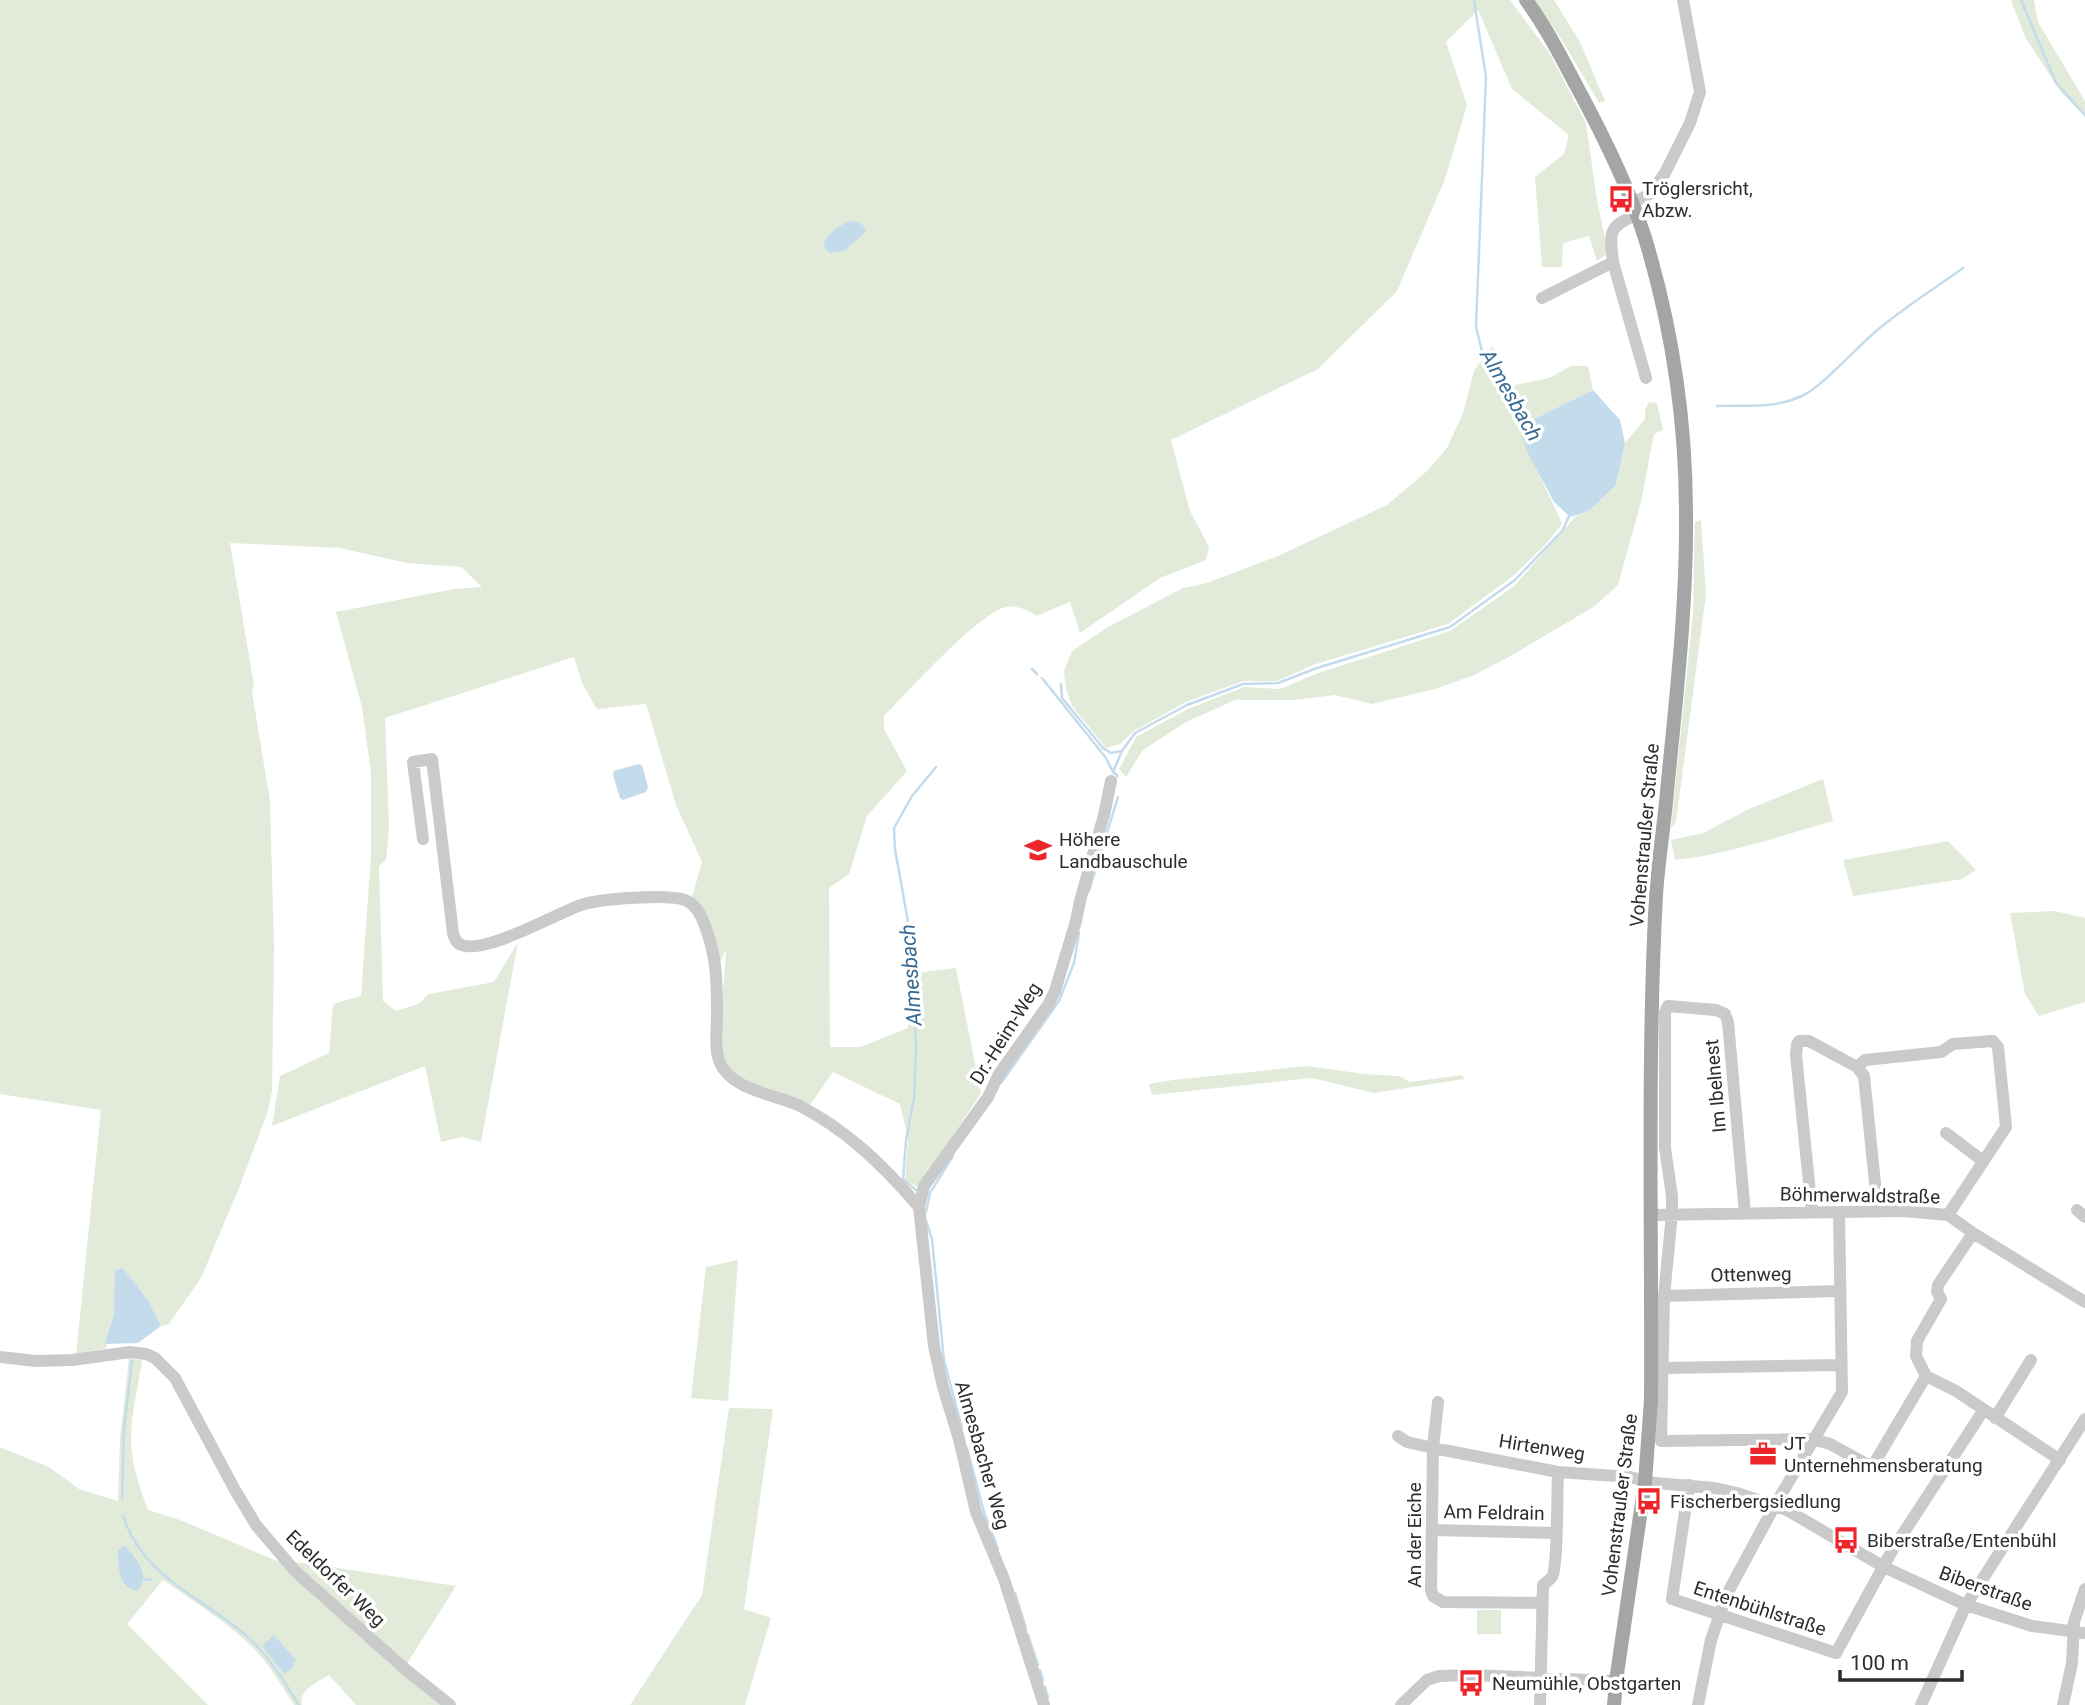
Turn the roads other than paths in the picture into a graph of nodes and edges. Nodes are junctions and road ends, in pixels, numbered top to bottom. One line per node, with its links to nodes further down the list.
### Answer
1 (1525, 0): 3 (main road, Vohenstraußer Straße)
2 (1683, 0): 3 (street)
3 (1634, 209): 4 (street); 18 (main road, Vohenstraußer Straße)
4 (1613, 262): 5 (street); 6 (street)
5 (1542, 298)
6 (1646, 378)
7 (1111, 781): 13 (street, Dr.-Heim-Weg)
8 (424, 839): 13 (street)
9 (1668, 1006): 17 (street, Im Ibelnest); 19 (street, Vohenstraußer Straße)
10 (1857, 1067): 12 (street); 14 (street); 16 (street)
11 (1946, 1133): 12 (street)
12 (1983, 1161): 20 (street)
13 (919, 1207): 53 (street, Almesbacher Weg)
14 (1812, 1212): 15 (street, Böhmerwaldstraße); 17 (street, Böhmerwaldstraße)
15 (1839, 1212): 16 (street, Böhmerwaldstraße); 22 (street)
16 (1878, 1212): 20 (street, Böhmerwaldstraße)
17 (1745, 1213): 19 (street, Böhmerwaldstraße)
18 (1652, 1214): 19 (street, Böhmerwaldstraße); 39 (main road, Vohenstraußer Straße)
19 (1672, 1214): 23 (street, Vohenstraußer Straße)
20 (1948, 1215): 21 (street, Böhmerwaldstraße)
21 (1973, 1233): 24 (street, Böhmerwaldstraße); 29 (street)
22 (1839, 1292): 23 (street, Ottenweg); 27 (street)
23 (1664, 1296): 28 (street, Vohenstraußer Straße)
24 (2085, 1302)
25 (0, 1357): 52 (street, Edeldorfer Weg)
26 (2031, 1360): 32 (street)
27 (1840, 1364): 28 (street); 35 (street)
28 (1663, 1368): 35 (street, Vohenstraußer Straße)
29 (1926, 1376): 31 (street); 35 (street)
30 (1438, 1402): 36 (street)
31 (1983, 1410): 32 (street); 44 (street, Entenbühlstraße)
32 (1995, 1418): 37 (street)
33 (2085, 1419): 37 (street)
34 (1398, 1436): 36 (street, Hirtenweg)
35 (1813, 1439): 41 (street)
36 (1433, 1448): 38 (street, Hirtenweg); 42 (street, An der Eiche)
37 (2060, 1460): 47 (street)
38 (1558, 1472): 39 (street, Hirtenweg); 43 (street)
39 (1645, 1482): 40 (street, Biberstraße); 51 (main road, Vohenstraußer Straße)
40 (1689, 1485): 41 (street, Biberstraße); 48 (street, Entenbühlstraße)
41 (1775, 1505): 44 (street, Biberstraße); 48 (street)
42 (1432, 1530): 43 (street, Am Feldrain); 46 (street, An der Eiche)
43 (1555, 1533): 46 (street)
44 (1884, 1567): 47 (street, Biberstraße); 48 (street, Entenbühlstraße)
45 (2085, 1590): 49 (street)
46 (1542, 1602): 50 (street)
47 (1966, 1605): 49 (street, Biberstraße); 58 (street)
48 (1719, 1616): 57 (street)
49 (2079, 1633): 59 (street)
50 (1541, 1677): 51 (street); 54 (street); 55 (street)
51 (1616, 1681): 56 (main road, Vohenstraußer Straße)
52 (450, 1705)
53 (1044, 1705)
54 (1401, 1705)
55 (1541, 1705)
56 (1614, 1705)
57 (1698, 1705)
58 (1921, 1705)
59 (2063, 1705)

